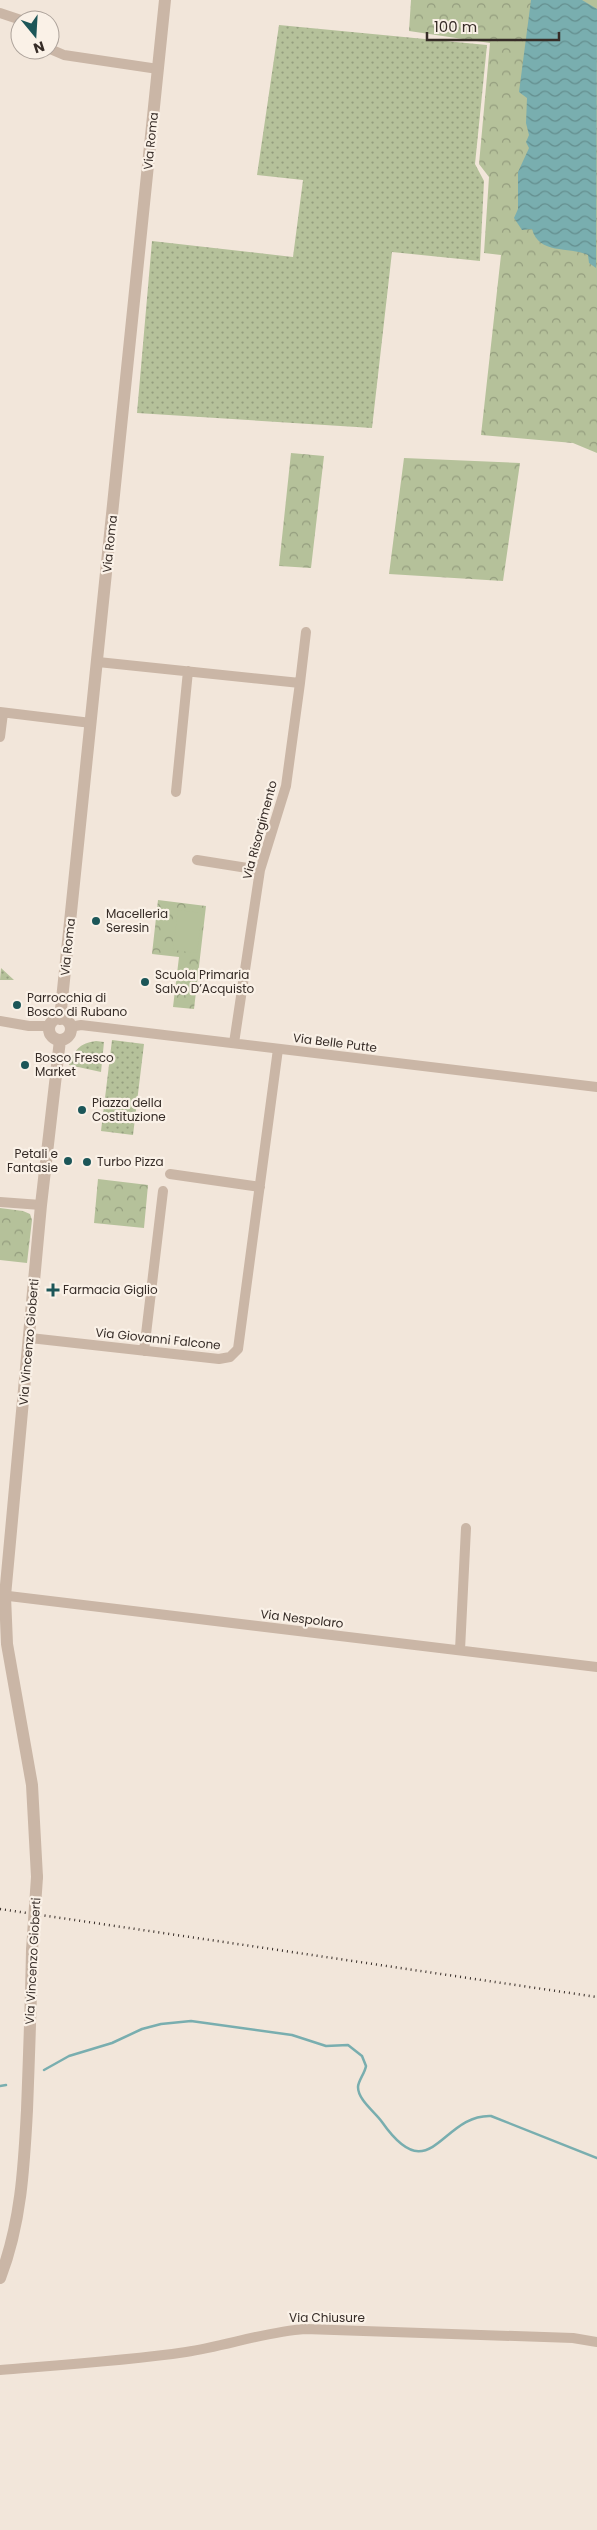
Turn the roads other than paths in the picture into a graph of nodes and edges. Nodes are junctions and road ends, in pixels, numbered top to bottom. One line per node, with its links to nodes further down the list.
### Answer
1 (165, 0): 3 (street, Via Roma)
2 (60, 54): 3 (street)
3 (158, 69): 5 (street, Via Roma)
4 (306, 632): 7 (street, Via Risorgimento)
5 (98, 662): 6 (street); 9 (street, Via Roma)
6 (188, 671): 7 (street); 11 (street)
7 (300, 682): 13 (street, Via Risorgimento)
8 (2, 712): 9 (street); 10 (street)
9 (91, 722): 15 (street, Via Roma)
10 (0, 737)
11 (176, 792)
12 (197, 860): 13 (street)
13 (260, 870): 17 (street, Via Risorgimento)
14 (0, 1021): 15 (street, Via Belle Putte)
15 (60, 1024): 16 (street); 16 (street); 17 (street, Via Belle Putte)
16 (60, 1040): 24 (street, Via Vincenzo Gioberti)
17 (234, 1043): 18 (street, Via Belle Putte)
18 (278, 1049): 19 (street, Via Belle Putte); 21 (street, Via Giovanni Falcone)
19 (597, 1087)
20 (170, 1174): 21 (street)
21 (260, 1187): 26 (street, Via Giovanni Falcone)
22 (163, 1191): 26 (street)
23 (0, 1202): 24 (street)
24 (42, 1205): 25 (street, Via Vincenzo Gioberti)
25 (30, 1338): 26 (street, Via Giovanni Falcone); 28 (street, Via Vincenzo Gioberti)
26 (144, 1351)
27 (466, 1528): 30 (street)
28 (2, 1595): 29 (street, Via Vincenzo Gioberti); 30 (street, Via Nespolaro)
29 (4, 1646): 32 (street, Via Vincenzo Gioberti, bridge)
30 (460, 1650): 31 (street, Via Nespolaro)
31 (597, 1667)
32 (0, 2278)
33 (597, 2342): 34 (street, Via Chiusure)
34 (0, 2370)

